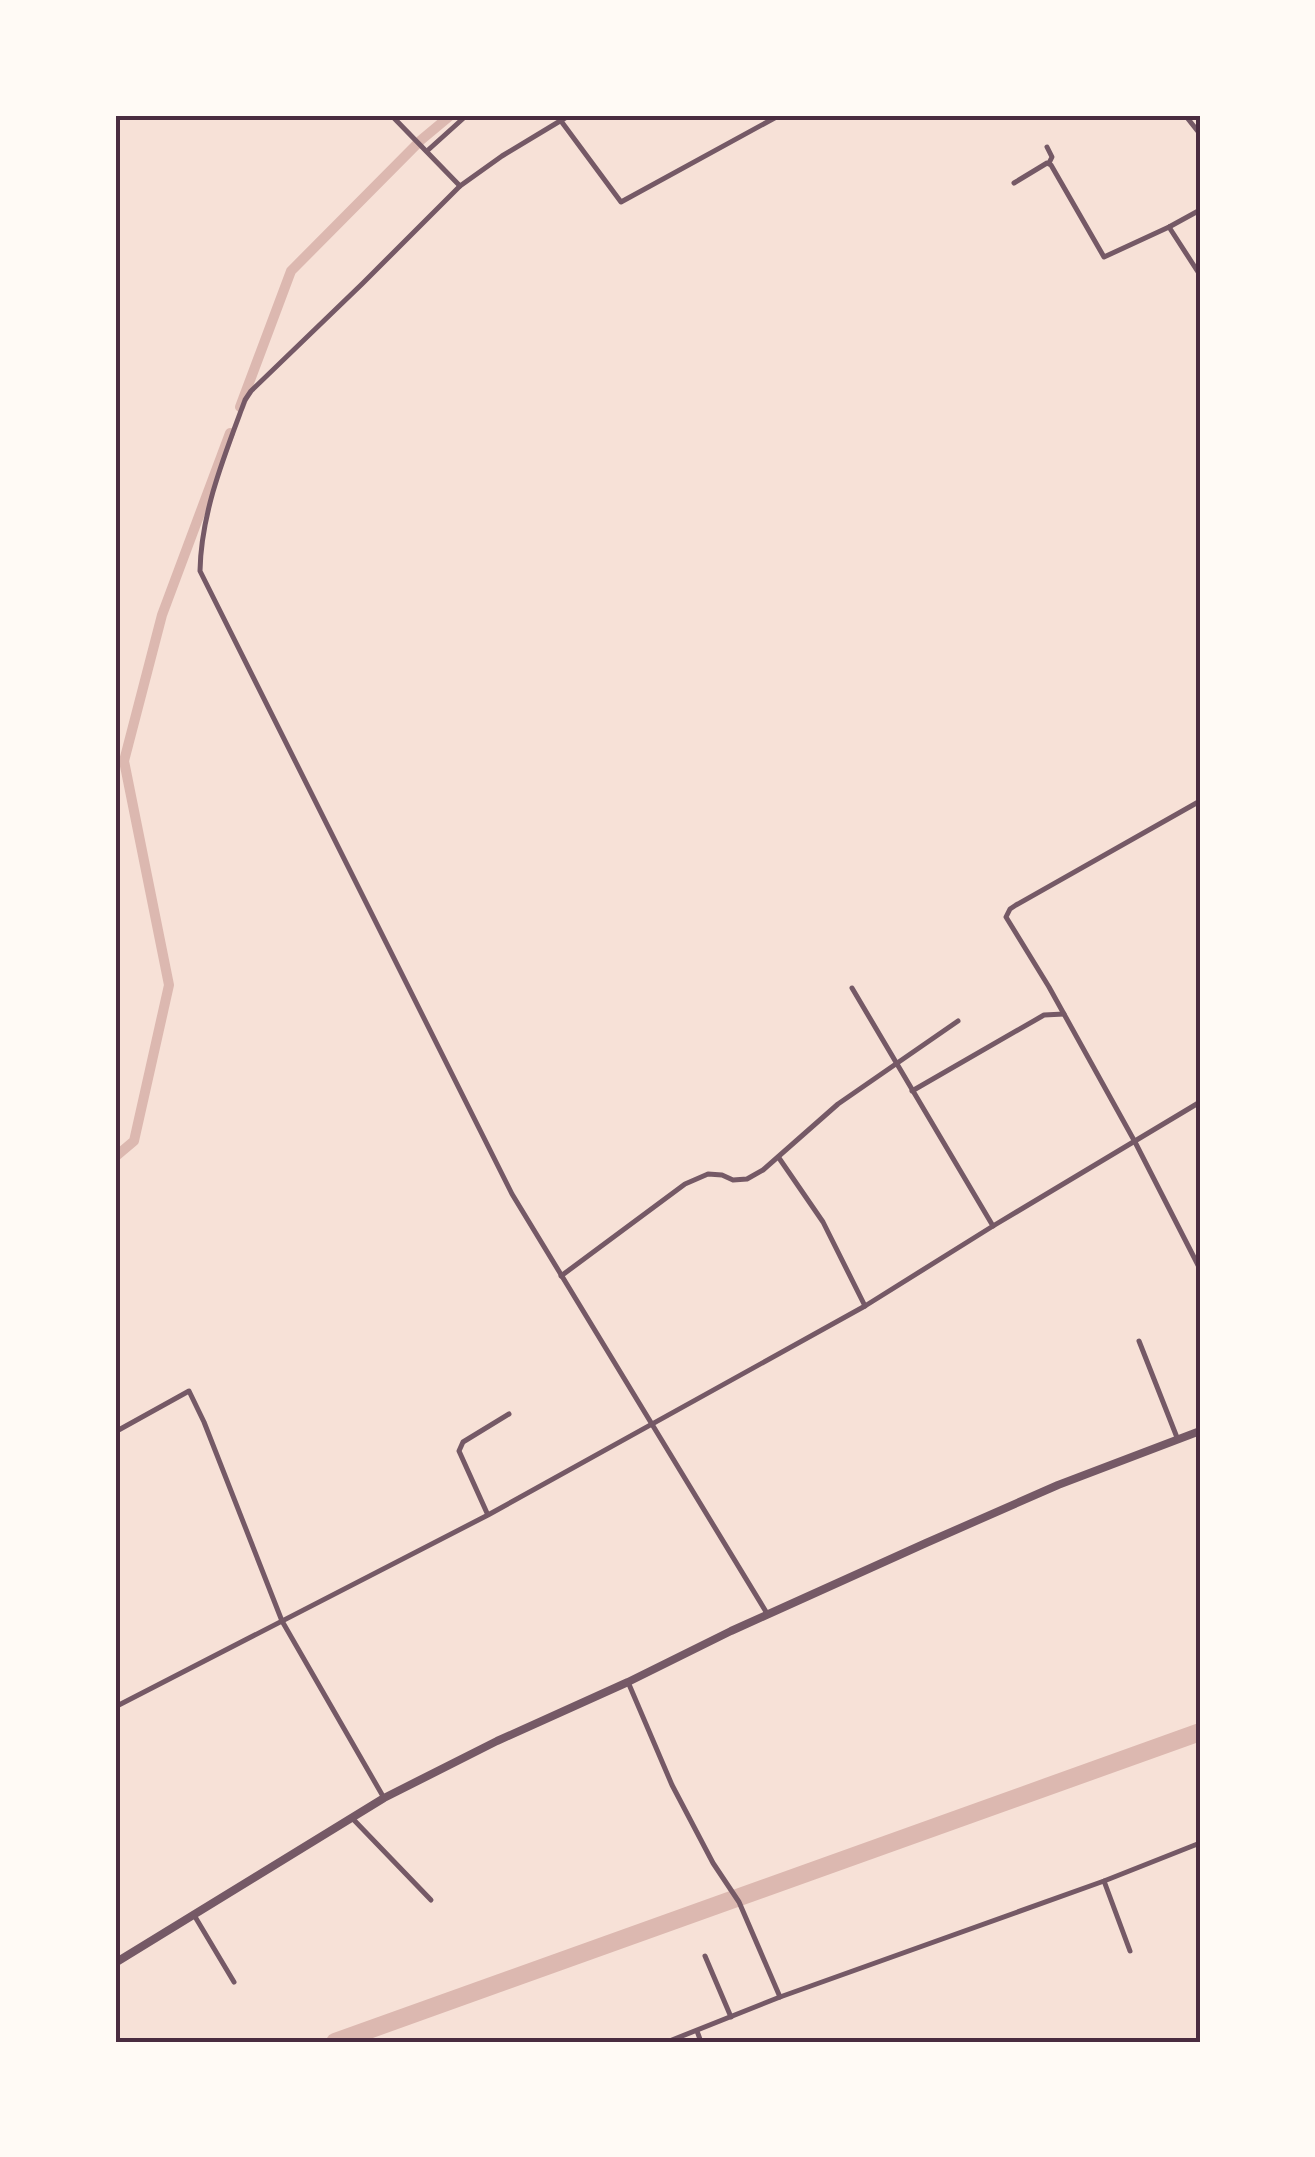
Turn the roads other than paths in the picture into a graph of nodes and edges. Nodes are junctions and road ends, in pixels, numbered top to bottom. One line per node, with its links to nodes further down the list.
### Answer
1 (392, 115): 9 (street)
2 (467, 115): 9 (street)
3 (570, 115): 6 (street)
4 (780, 115): 6 (street)
5 (1185, 115): 7 (street)
6 (561, 120): 12 (street)
7 (1200, 134)
8 (1048, 147): 10 (street)
9 (425, 150): 12 (street)
10 (1049, 163): 11 (street); 14 (street)
11 (1014, 183)
12 (460, 186): 27 (street)
13 (1200, 210): 14 (street)
14 (1169, 227): 15 (street)
15 (1200, 275)
16 (1200, 801): 18 (street)
17 (852, 988): 20 (street)
18 (1064, 1014): 21 (street); 23 (street)
19 (958, 1021): 20 (street)
20 (897, 1065): 21 (street); 24 (street)
21 (912, 1091): 25 (street)
22 (1200, 1102): 23 (street)
23 (1135, 1142): 25 (street); 26 (street)
24 (779, 1158): 27 (street); 28 (street)
25 (993, 1226): 28 (street)
26 (1200, 1268)
27 (560, 1276): 31 (street)
28 (866, 1306): 31 (street)
29 (1139, 1341): 34 (street)
30 (508, 1414): 35 (street)
31 (651, 1425): 35 (street); 36 (street)
32 (1200, 1431): 34 (street)
33 (115, 1432): 37 (street)
34 (1178, 1440): 36 (street)
35 (488, 1515): 37 (street)
36 (768, 1614): 38 (street)
37 (282, 1621): 39 (street); 40 (street)
38 (628, 1682): 40 (street); 50 (street)
39 (115, 1707)
40 (384, 1798): 41 (street)
41 (352, 1818): 44 (street); 45 (street)
42 (1200, 1843): 43 (street)
43 (1104, 1882): 46 (street); 50 (street)
44 (431, 1900)
45 (194, 1914): 48 (street); 49 (street)
46 (1130, 1951)
47 (705, 1956): 51 (street)
48 (115, 1963)
49 (234, 1982)
50 (780, 1997): 51 (street)
51 (732, 2017): 52 (street)
52 (697, 2031): 53 (street); 54 (street)
53 (668, 2042)
54 (701, 2042)

